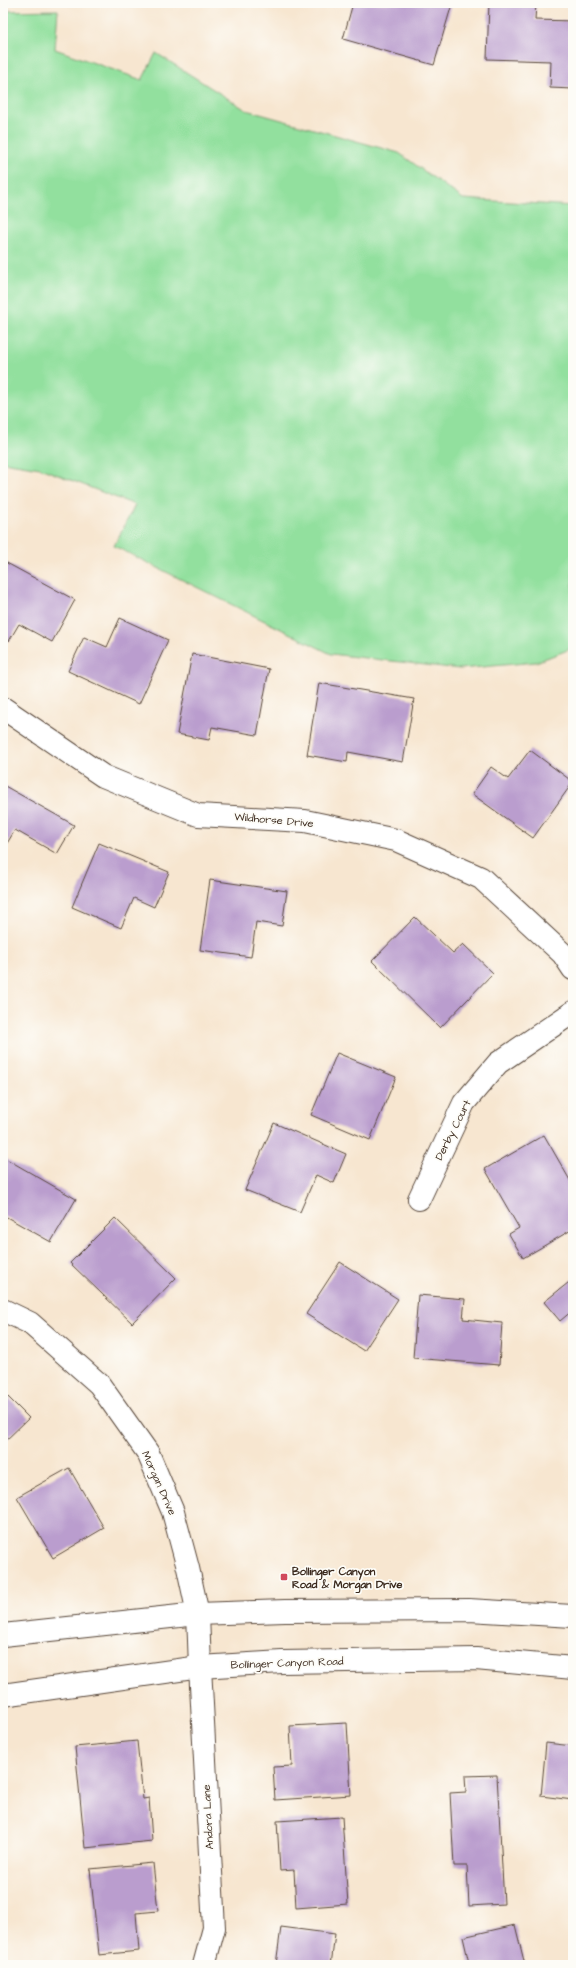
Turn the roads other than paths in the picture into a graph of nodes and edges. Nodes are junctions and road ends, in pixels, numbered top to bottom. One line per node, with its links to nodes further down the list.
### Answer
1 (3, 708): 2 (street, Wildhorse Drive)
2 (573, 970)
3 (573, 1012): 4 (street, Derby Court)
4 (419, 1199)
5 (3, 1310): 6 (street, Morgan Drive)
6 (198, 1614): 7 (street); 8 (street); 9 (street, Morgan Drive)
7 (573, 1616)
8 (3, 1635)
9 (200, 1667): 10 (street, Bollinger Canyon Road); 11 (street, Bollinger Canyon Road); 12 (street, Andora Lane)
10 (573, 1668)
11 (3, 1695)
12 (204, 1965)

